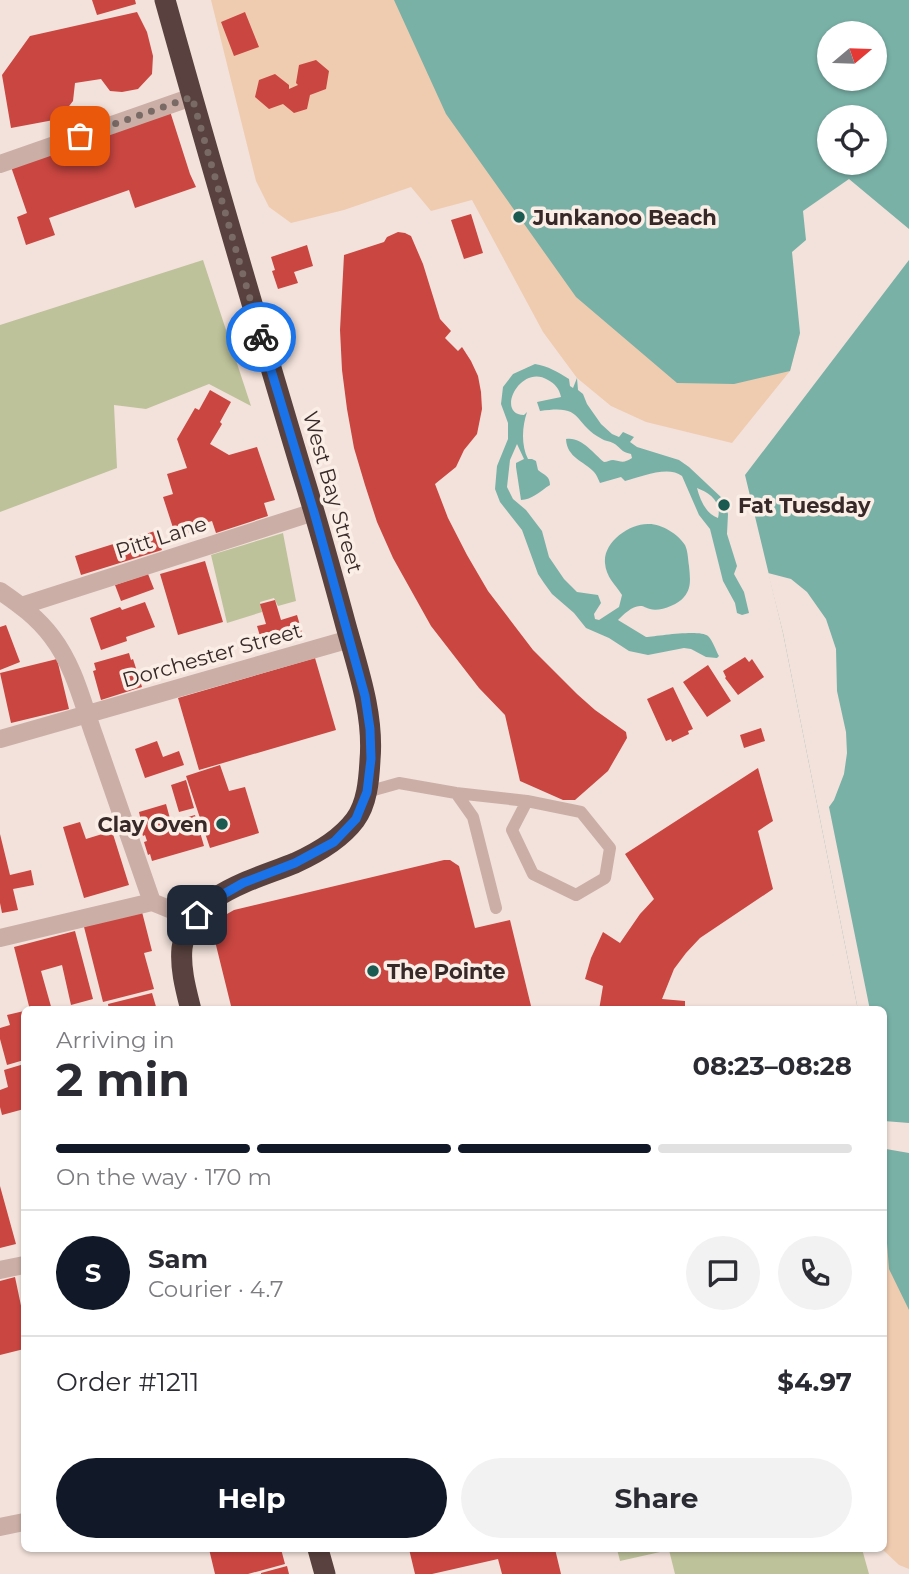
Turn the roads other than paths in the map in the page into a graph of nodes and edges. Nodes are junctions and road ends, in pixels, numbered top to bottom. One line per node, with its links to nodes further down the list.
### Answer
1 (166, 0): 2 (highway, West Bay Street)
2 (192, 97): 3 (street); 4 (highway, West Bay Street)
3 (0, 164)
4 (314, 512): 6 (street, Pitt Lane); 7 (highway, West Bay Street)
5 (0, 591): 6 (street)
6 (21, 606): 8 (street)
7 (350, 639): 8 (street, Dorchester Street); 10 (highway, West Bay Street)
8 (86, 714): 9 (street, Dorchester Street); 13 (street)
9 (0, 739)
10 (367, 792): 11 (lane); 15 (highway, West Bay Street)
11 (456, 793): 12 (lane); 14 (lane)
12 (527, 801): 12 (lane)
13 (152, 902): 15 (street); 16 (street)
14 (496, 908)
15 (197, 915): 17 (highway)
16 (0, 938)
17 (190, 1006)
18 (21, 1266): 19 (street)
19 (0, 1270)
20 (21, 1523): 21 (street)
21 (0, 1527)
22 (319, 1552): 23 (highway)
23 (325, 1574)

